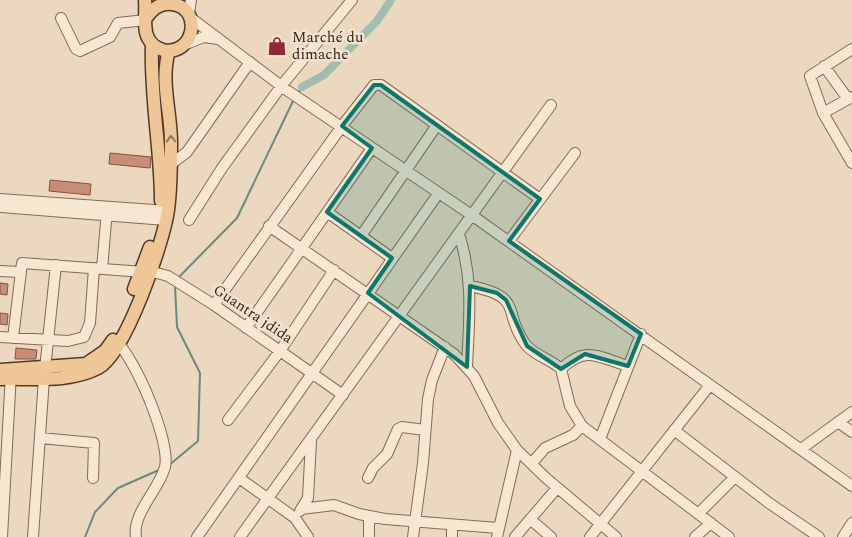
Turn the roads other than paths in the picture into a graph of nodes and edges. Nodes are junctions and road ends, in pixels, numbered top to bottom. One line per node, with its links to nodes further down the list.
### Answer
1 (144, 0): 7 (main road)
2 (191, 0): 5 (street)
3 (352, 0): 15 (street)
4 (168, 2): 5 (main road); 7 (main road)
5 (190, 16): 8 (street); 10 (main road)
6 (61, 18): 7 (street)
7 (146, 19): 9 (main road)
8 (223, 40): 10 (street); 13 (street)
9 (152, 44): 12 (main road); 24 (main road)
10 (186, 44): 12 (main road)
11 (852, 49): 14 (street)
12 (169, 51): 24 (main road, one-way to 12)
13 (250, 62): 15 (street); 24 (street)
14 (824, 66): 16 (street); 18 (street)
15 (285, 88): 19 (street); 35 (street)
16 (850, 98): 18 (street)
17 (551, 105): 26 (street)
18 (823, 113): 23 (street)
19 (342, 126): 20 (street); 21 (street); 36 (street)
20 (437, 126): 25 (street); 26 (street)
21 (372, 148): 25 (street); 32 (street)
22 (575, 153): 29 (street)
23 (851, 157)
24 (166, 168): 33 (main road)
25 (406, 171): 27 (street); 38 (street)
26 (504, 172): 29 (street); 34 (street)
27 (438, 194): 34 (street); 41 (street)
28 (0, 199): 31 (street)
29 (540, 199): 39 (street)
30 (0, 207): 31 (street)
31 (107, 210): 33 (street); 43 (street)
32 (327, 212): 38 (street); 40 (street)
33 (163, 215): 47 (main road)
34 (472, 216): 37 (street); 39 (street)
35 (189, 220)
36 (270, 226): 40 (street); 50 (street)
37 (459, 234): 48 (street); 51 (street)
38 (360, 236): 41 (street)
39 (509, 241): 53 (street)
40 (302, 248): 44 (street); 52 (street)
41 (392, 258): 49 (street)
42 (56, 265): 43 (street, Guantra jdida); 46 (street, Guantra jdida); 56 (street)
43 (98, 268): 47 (street, Guantra jdida); 56 (street)
44 (334, 270): 49 (street); 59 (street)
45 (0, 271): 46 (street)
46 (20, 272): 55 (street)
47 (146, 272): 50 (street, Guantra jdida); 57 (main road)
48 (470, 286): 61 (street); 62 (street)
49 (368, 293): 51 (street); 64 (street)
50 (214, 306): 52 (street, Guantra jdida)
51 (400, 316): 58 (street); 67 (street)
52 (246, 328): 59 (street, Guantra jdida)
53 (640, 334): 60 (street); 66 (street)
54 (0, 337): 55 (street)
55 (12, 338): 56 (street)
56 (48, 341): 63 (street)
57 (116, 342): 63 (main road); 103 (street)
58 (445, 348): 61 (street); 72 (street)
59 (280, 351): 64 (street, Guantra jdida); 69 (street)
60 (628, 366): 62 (street); 76 (street)
61 (467, 367): 79 (street)
62 (561, 369): 71 (street)
63 (45, 373): 65 (main road); 75 (street)
64 (312, 373): 67 (street, Guantra jdida); 84 (street)
65 (5, 374): 101 (street)
66 (710, 385): 73 (street); 78 (street)
67 (343, 395): 77 (street)
68 (852, 412): 70 (street)
69 (228, 420)
70 (838, 422): 74 (street); 78 (street)
71 (582, 426): 76 (street); 80 (street)
72 (426, 430): 85 (street); 94 (street)
73 (674, 430): 81 (street); 82 (street)
74 (852, 432)
75 (40, 438): 83 (street); 102 (street)
76 (600, 439): 81 (street)
77 (311, 440): 88 (street); 89 (street)
78 (801, 449): 86 (street)
79 (517, 450): 80 (street); 99 (street)
80 (532, 463): 87 (street)
81 (641, 471): 90 (street); 97 (street)
82 (734, 477): 90 (street); 115 (street)
83 (93, 478)
84 (240, 478): 88 (street); 104 (street)
85 (368, 478)
86 (852, 486)
87 (557, 488): 93 (street); 97 (street)
88 (268, 499): 92 (street); 105 (street)
89 (302, 509): 91 (street); 92 (street)
90 (698, 514): 95 (street)
91 (369, 517): 94 (street); 106 (street)
92 (295, 518): 100 (street)
93 (530, 519): 109 (street); 110 (street)
94 (414, 522): 96 (street); 107 (street)
95 (711, 523): 113 (street); 114 (street)
96 (452, 524): 99 (street); 108 (street)
97 (600, 524): 111 (street); 112 (street)
98 (852, 524): 116 (street)
99 (497, 532)
100 (308, 536)
101 (2, 537)
102 (33, 537)
103 (136, 537)
104 (197, 537)
105 (240, 537)
106 (369, 537)
107 (413, 537)
108 (452, 537)
109 (515, 537)
110 (551, 537)
111 (590, 537)
112 (616, 537)
113 (695, 537)
114 (729, 537)
115 (819, 537)
116 (843, 537)

